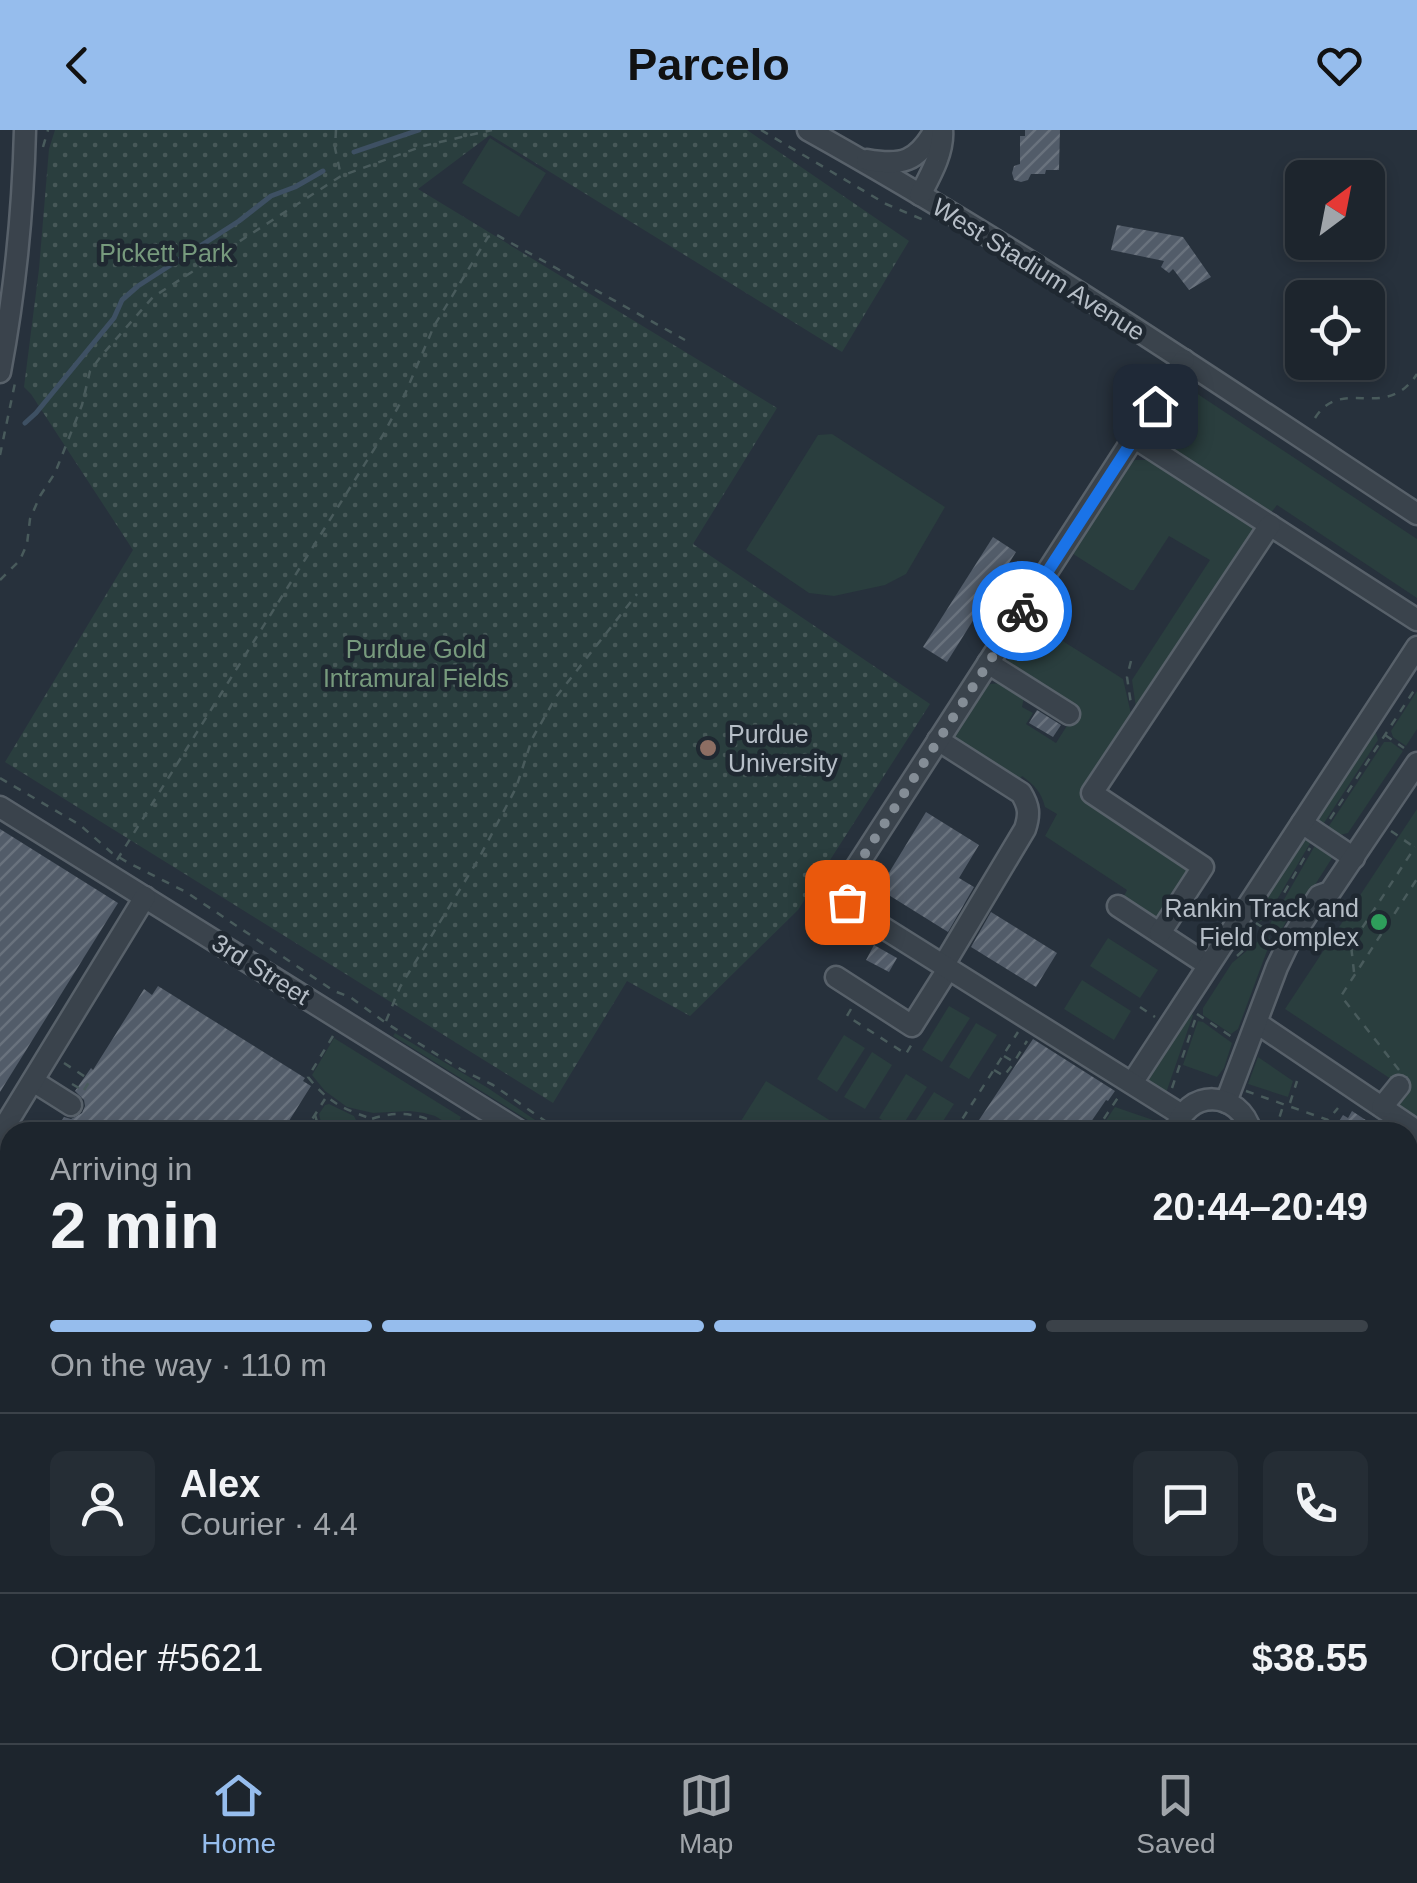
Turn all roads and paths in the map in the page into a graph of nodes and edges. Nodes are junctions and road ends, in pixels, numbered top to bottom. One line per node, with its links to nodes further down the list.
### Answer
1 (25, 130): 8 (street)
2 (34, 130): 8 (street)
3 (336, 130): 10 (path)
4 (492, 130): 10 (path)
5 (761, 130): 14 (path)
6 (808, 130): 9 (street, West Stadium Avenue)
7 (938, 130): 9 (street); 13 (street)
8 (26, 156): 12 (street)
9 (858, 158): 13 (street, West Stadium Avenue)
10 (341, 176): 23 (path)
11 (0, 190): 12 (street)
12 (22, 195): 17 (street)
13 (920, 195): 16 (street, West Stadium Avenue)
14 (927, 221)
15 (686, 340): 42 (path)
16 (1184, 360): 20 (street); 21 (street, West Stadium Avenue)
17 (0, 372)
18 (1417, 374): 19 (path)
19 (1315, 418)
20 (1136, 438): 22 (street); 28 (street)
21 (1417, 514)
22 (1270, 525): 25 (street); 31 (street)
23 (0, 580)
24 (638, 594): 61 (path)
25 (1417, 620)
26 (1417, 646): 32 (street)
27 (1131, 661): 31 (path)
28 (988, 663): 30 (street); 33 (street)
29 (1417, 686): 32 (path)
30 (1069, 714)
31 (1142, 717): 49 (street)
32 (1376, 729): 34 (path); 37 (street); 38 (path)
33 (938, 740): 52 (street); 52 (street)
34 (1410, 756): 43 (street)
35 (0, 778): 42 (path)
36 (0, 806): 45 (street, 3rd Street)
37 (1302, 823): 43 (street); 47 (street)
38 (1324, 826)
39 (1399, 836): 41 (path)
40 (1314, 842): 48 (path)
41 (1416, 848): 53 (path)
42 (118, 857): 61 (path)
43 (1354, 858): 50 (street)
44 (1417, 879): 53 (path)
45 (145, 897): 61 (street, 3rd Street); 70 (street)
46 (1118, 906): 49 (street)
47 (1242, 914): 48 (path); 51 (street)
48 (1264, 929): 50 (path); 51 (path)
49 (1160, 933): 51 (street)
50 (1288, 944): 58 (street)
51 (1218, 964): 73 (street)
52 (945, 968): 54 (street); 73 (street)
53 (1355, 974): 69 (path)
54 (836, 978)
55 (855, 1003): 63 (path)
56 (1200, 1006): 57 (path)
57 (1197, 1014): 64 (path); 74 (path)
58 (1257, 1023): 80 (street); 83 (street)
59 (1022, 1024): 65 (path)
60 (1033, 1032): 66 (path)
61 (382, 1033): 94 (street, 3rd Street); 95 (path)
62 (334, 1034): 76 (path)
63 (914, 1040)
64 (1237, 1041)
65 (1003, 1056): 66 (path); 68 (path)
66 (1014, 1062): 68 (path)
67 (64, 1064): 77 (path)
68 (994, 1070): 81 (path)
69 (1401, 1080): 83 (street)
70 (33, 1081): 77 (street); 88 (street)
71 (1297, 1081): 82 (path)
72 (1245, 1084): 82 (path)
73 (1127, 1087): 79 (path); 98 (street)
74 (1170, 1093)
75 (1111, 1096): 79 (path)
76 (326, 1098): 85 (path); 86 (path)
77 (77, 1099)
78 (966, 1100): 81 (path)
79 (1116, 1100): 97 (path)
80 (1226, 1102): 99 (street); 100 (street)
81 (972, 1104): 96 (path)
82 (1286, 1105): 84 (path); 101 (path)
83 (1382, 1107): 102 (street)
84 (1338, 1108)
85 (315, 1114): 89 (path); 90 (path)
86 (369, 1118): 91 (path); 92 (path)
87 (466, 1118): 93 (path)
88 (3, 1122)
89 (310, 1122)
90 (317, 1122)
91 (362, 1122)
92 (436, 1122)
93 (463, 1122)
94 (507, 1122)
95 (546, 1122)
96 (960, 1122)
97 (1102, 1122)
98 (1175, 1122)
99 (1179, 1122)
100 (1248, 1122)
101 (1279, 1122)
102 (1404, 1122)

